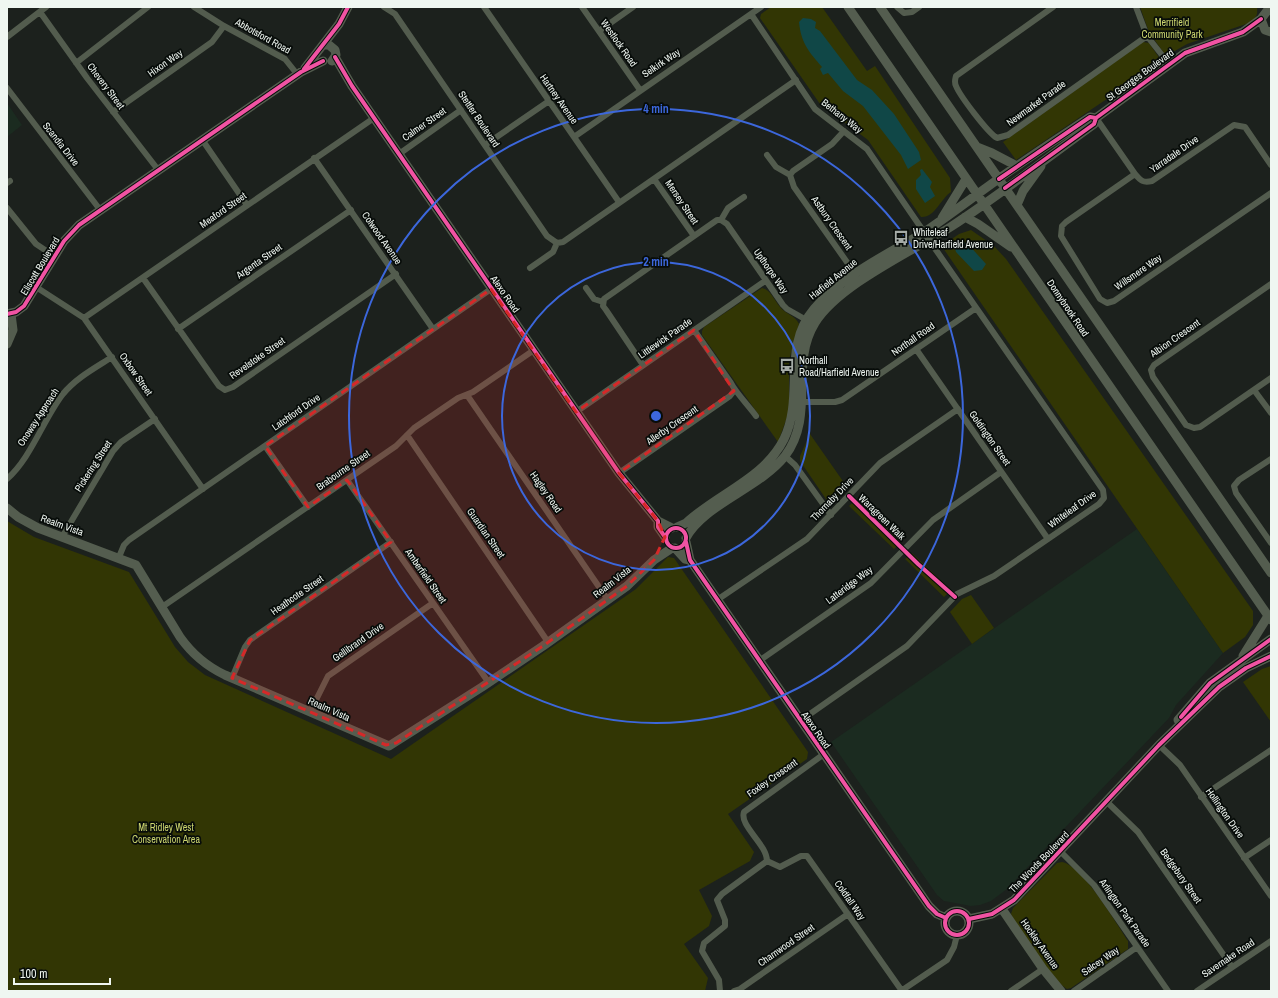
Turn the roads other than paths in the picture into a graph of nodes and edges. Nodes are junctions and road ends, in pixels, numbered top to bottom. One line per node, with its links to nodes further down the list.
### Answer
1 (46, 7): 17 (street)
2 (148, 7): 29 (street)
3 (194, 7): 21 (street, Abbotsford Road)
4 (348, 7): 20 (street, Ellscott Boulevard)
5 (384, 7): 36 (street, Stettler Boulevard)
6 (484, 7): 35 (street, Hartney Avenue)
7 (582, 7): 22 (street, Westlock Road)
8 (633, 7): 22 (street)
9 (761, 7): 18 (street, Selkirk Way)
10 (848, 7): 55 (street, Donnybrook Road)
11 (880, 7): 44 (street, Donnybrook Road)
12 (897, 7): 13 (street)
13 (919, 7)
14 (1054, 7): 25 (street, Newmarket Parade)
15 (1136, 7): 25 (street)
16 (1271, 10): 19 (street, St Georges Boulevard)
17 (40, 12): 26 (street); 29 (street, Chevery Street)
18 (751, 14): 32 (street, Bethany Way); 34 (street, Selkirk Way)
19 (1261, 14): 23 (street, St Georges Boulevard); 24 (street)
20 (339, 24): 27 (street, Ellscott Boulevard); 28 (street, Ellscott Boulevard)
21 (224, 26): 31 (street, Abbotsford Road); 37 (street, Hixon Way)
22 (599, 31): 34 (street, Westlock Road)
23 (1243, 32): 24 (street, St Georges Boulevard); 30 (street, St Georges Boulevard)
24 (1269, 32)
25 (1148, 36): 30 (street)
26 (7, 37)
27 (321, 48): 28 (street); 28 (street); 31 (street, Ellscott Boulevard)
28 (331, 57): 31 (street, Ellscott Boulevard); 38 (street, Alexo Road)
29 (76, 62): 37 (street, Chevery Street)
30 (1168, 64): 39 (street, St Georges Boulevard)
31 (299, 73): 42 (street, Ellscott Boulevard)
32 (796, 80): 40 (street, Bethany Way); 54 (street)
33 (7, 88): 67 (street, Scandia Drive)
34 (640, 90): 41 (street, Selkirk Way)
35 (548, 101): 41 (street, Hartney Avenue); 43 (street)
36 (461, 110): 43 (street, Stettler Boulevard); 45 (street, Calmer Street)
37 (113, 112): 51 (street, Chevery Street)
38 (374, 118): 45 (street, Alexo Road); 47 (street, Meaford Street)
39 (1096, 118): 48 (street, St Georges Boulevard); 50 (street, St Georges Boulevard); 52 (street)
40 (844, 131): 53 (street); 71 (street, Bethany Way)
41 (574, 137): 61 (street, Hartney Avenue)
42 (203, 140): 51 (street, Ellscott Boulevard); 63 (street)
43 (485, 145): 74 (street, Stettler Boulevard)
44 (977, 147): 50 (street); 56 (street, Donnybrook Road)
45 (399, 154): 85 (street, Alexo Road)
46 (768, 155): 53 (street, Astbury Crescent)
47 (314, 158): 63 (street, Meaford Street); 66 (street, Colwood Avenue)
48 (1045, 160): 57 (street, St Georges Boulevard); 64 (street)
49 (1271, 165): 52 (street, Yarradale Drive)
50 (1016, 166): 56 (street, St Georges Boulevard)
51 (159, 171): 67 (street, Ellscott Boulevard)
52 (1135, 174): 58 (street, Willsmere Way)
53 (790, 176): 80 (street, Astbury Crescent)
54 (654, 179): 61 (street); 72 (street, Mersey Street)
55 (966, 179): 59 (street, Donnybrook Road); 70 (street)
56 (999, 179): 57 (street, Donnybrook Road); 59 (street, St Georges Boulevard)
57 (1005, 188): 62 (street, St Georges Boulevard); 64 (street, Donnybrook Road)
58 (1271, 193)
59 (978, 195): 62 (street, Donnybrook Road); 70 (street, Harfield Avenue)
60 (744, 197): 69 (street)
61 (619, 202): 74 (street)
62 (983, 204): 68 (street, Harfield Avenue); 75 (street, Donnybrook Road)
63 (248, 205): 79 (street, Meaford Street)
64 (1017, 205): 135 (street, Donnybrook Road)
65 (7, 208): 76 (street)
66 (351, 210): 78 (street, Colwood Avenue); 92 (street, Argenta Street)
67 (101, 211): 76 (street, Ellscott Boulevard)
68 (965, 217): 73 (street, Harfield Avenue); 75 (street)
69 (721, 220): 72 (street); 81 (street, Upthorpe Way)
70 (939, 222): 71 (street, Harfield Avenue)
71 (924, 232): 80 (street, Harfield Avenue)
72 (694, 236): 86 (street)
73 (930, 240): 80 (street, Harfield Avenue); 87 (street, Whiteleaf Drive)
74 (557, 243): 77 (street)
75 (1017, 252): 140 (street, Donnybrook Road)
76 (54, 256): 83 (street, Ellscott Boulevard)
77 (530, 268)
78 (396, 274): 92 (street, Revelstoke Street); 93 (street, Colwood Avenue)
79 (143, 278): 89 (street, Meaford Street); 92 (street, Revelstoke Street)
80 (858, 278): 90 (street, Harfield Avenue); 91 (street, Harfield Avenue)
81 (765, 280): 90 (street, Upthorpe Way); 94 (street, Littlewick Parade)
82 (1271, 284): 101 (street, Albion Crescent)
83 (36, 287): 88 (street, Ellscott Boulevard); 89 (street, Oxbow Street)
84 (586, 288): 86 (street)
85 (491, 289): 93 (street, Latchford Drive); 97 (street, Alexo Road)
86 (603, 302): 99 (street)
87 (976, 308): 96 (street, Northall Road); 127 (street, Whiteleaf Drive)
88 (9, 314): 95 (street)
89 (84, 318): 98 (street, Oxbow Street)
90 (806, 319): 91 (street, Upthorpe Way); 104 (street, Harfield Avenue)
91 (814, 324): 105 (street, Harfield Avenue)
92 (178, 329)
93 (433, 329): 112 (street, Latchford Drive)
94 (694, 330): 99 (street, Littlewick Parade); 102 (street)
95 (7, 344)
96 (916, 349): 105 (street, Northall Road); 106 (street, Goldington Street)
97 (534, 350): 103 (street, Brabourne Street); 107 (street, Alexo Road)
98 (112, 357): 110 (street, Oxbow Street); 117 (street, Onoway Approach)
99 (643, 365): 107 (street, Littlewick Parade)
100 (1271, 378): 101 (street, Albion Crescent)
101 (1254, 390): 108 (street)
102 (734, 391): 109 (street); 116 (street, Allerby Crescent)
103 (467, 395): 111 (street, Brabourne Street); 136 (street, Hagley Road)
104 (794, 401): 105 (street, Northall Road); 124 (street, Harfield Avenue)
105 (803, 402): 113 (street, Harfield Avenue)
106 (958, 409): 115 (street, Goldington Street); 122 (street, Thornaby Drive)
107 (576, 412): 116 (street, Alexo Road)
108 (1271, 413)
109 (756, 416)
110 (155, 419): 119 (street, Oxbow Street); 125 (street, Pickering Street)
111 (407, 436): 118 (street, Brabourne Street); 142 (street, Guardian Street)
112 (265, 446): 119 (street, Latchford Drive); 120 (street)
113 (785, 456): 122 (street); 128 (street, Harfield Avenue)
114 (1271, 459): 130 (street)
115 (1001, 472): 127 (street, Goldington Street); 145 (street, Latteridge Way)
116 (619, 473): 123 (street, Alexo Road)
117 (7, 480)
118 (347, 480): 120 (street, Brabourne Street); 129 (street, Amberfield Street)
119 (203, 489): 132 (street, Latchford Drive)
120 (308, 507): 139 (street, Brabourne Street)
121 (7, 508): 125 (street, Realm Vista)
122 (831, 515): 137 (street, Thornaby Drive)
123 (658, 522): 124 (street, Alexo Road); 126 (street, Alexo Road)
124 (674, 527): 126 (street); 128 (street)
125 (62, 537): 132 (street, Realm Vista)
126 (665, 538): 131 (street); 133 (street, Realm Vista)
127 (1048, 539): 149 (street, Whiteleaf Drive)
128 (686, 540): 131 (street); 134 (street, Alexo Road)
129 (391, 542): 138 (street, Amberfield Street); 146 (street, Heathcote Street)
130 (1271, 543)
131 (673, 548): 133 (street, Realm Vista); 134 (street, Alexo Road)
132 (119, 557): 139 (street, Realm Vista)
133 (654, 560): 136 (street, Realm Vista)
134 (690, 560): 137 (street, Alexo Road)
135 (1271, 573)
136 (608, 600): 142 (street, Realm Vista)
137 (718, 600): 145 (street, Alexo Road)
138 (433, 603): 147 (street, Amberfield Street); 148 (street, Gellibrand Drive)
139 (162, 607): 146 (street, Realm Vista)
140 (1270, 618): 144 (street)
141 (1271, 639): 144 (street, The Woods Boulevard)
142 (548, 642): 147 (street, Realm Vista)
143 (1271, 656): 150 (street, The Woods Boulevard)
144 (1240, 660): 150 (street, The Woods Boulevard)
145 (759, 661): 149 (street, Alexo Road)
146 (232, 678): 148 (street, Realm Vista)
147 (488, 683): 148 (street, Realm Vista)
148 (310, 712)
149 (800, 720): 152 (street, Alexo Road)
150 (1159, 745): 153 (street, Hollington Drive); 154 (street, The Woods Boulevard)
151 (1271, 750): 153 (street)
152 (824, 754): 158 (street, Foxley Crescent); 162 (street, Alexo Road)
153 (1201, 797): 157 (street, Hollington Drive)
154 (1107, 802): 156 (street, The Woods Boulevard); 167 (street, Bedgebury Street)
155 (1271, 840): 157 (street)
156 (1060, 851): 160 (street, The Woods Boulevard); 166 (street, Arlington Park Parade)
157 (1244, 858): 159 (street, Hollington Drive)
158 (767, 861): 161 (street, Coldfall Way); 169 (street)
159 (1271, 896)
160 (1002, 909): 163 (street, The Woods Boulevard); 168 (street, Hockley Avenue)
161 (848, 914): 170 (street, Charnwood Street); 171 (street, Coldfall Way)
162 (946, 918): 163 (street); 164 (street)
163 (969, 919): 164 (street)
164 (957, 935): 171 (street)
165 (1271, 940): 167 (street, Savernake Road)
166 (1137, 947): 174 (street, Salcey Way); 175 (street, Arlington Park Parade)
167 (1232, 968): 176 (street, Savernake Road)
168 (1043, 969): 172 (street); 173 (street, Hockley Avenue)
169 (720, 991)
170 (734, 991)
171 (901, 991)
172 (1011, 991)
173 (1061, 991)
174 (1074, 991)
175 (1168, 991)
176 (1197, 991)

